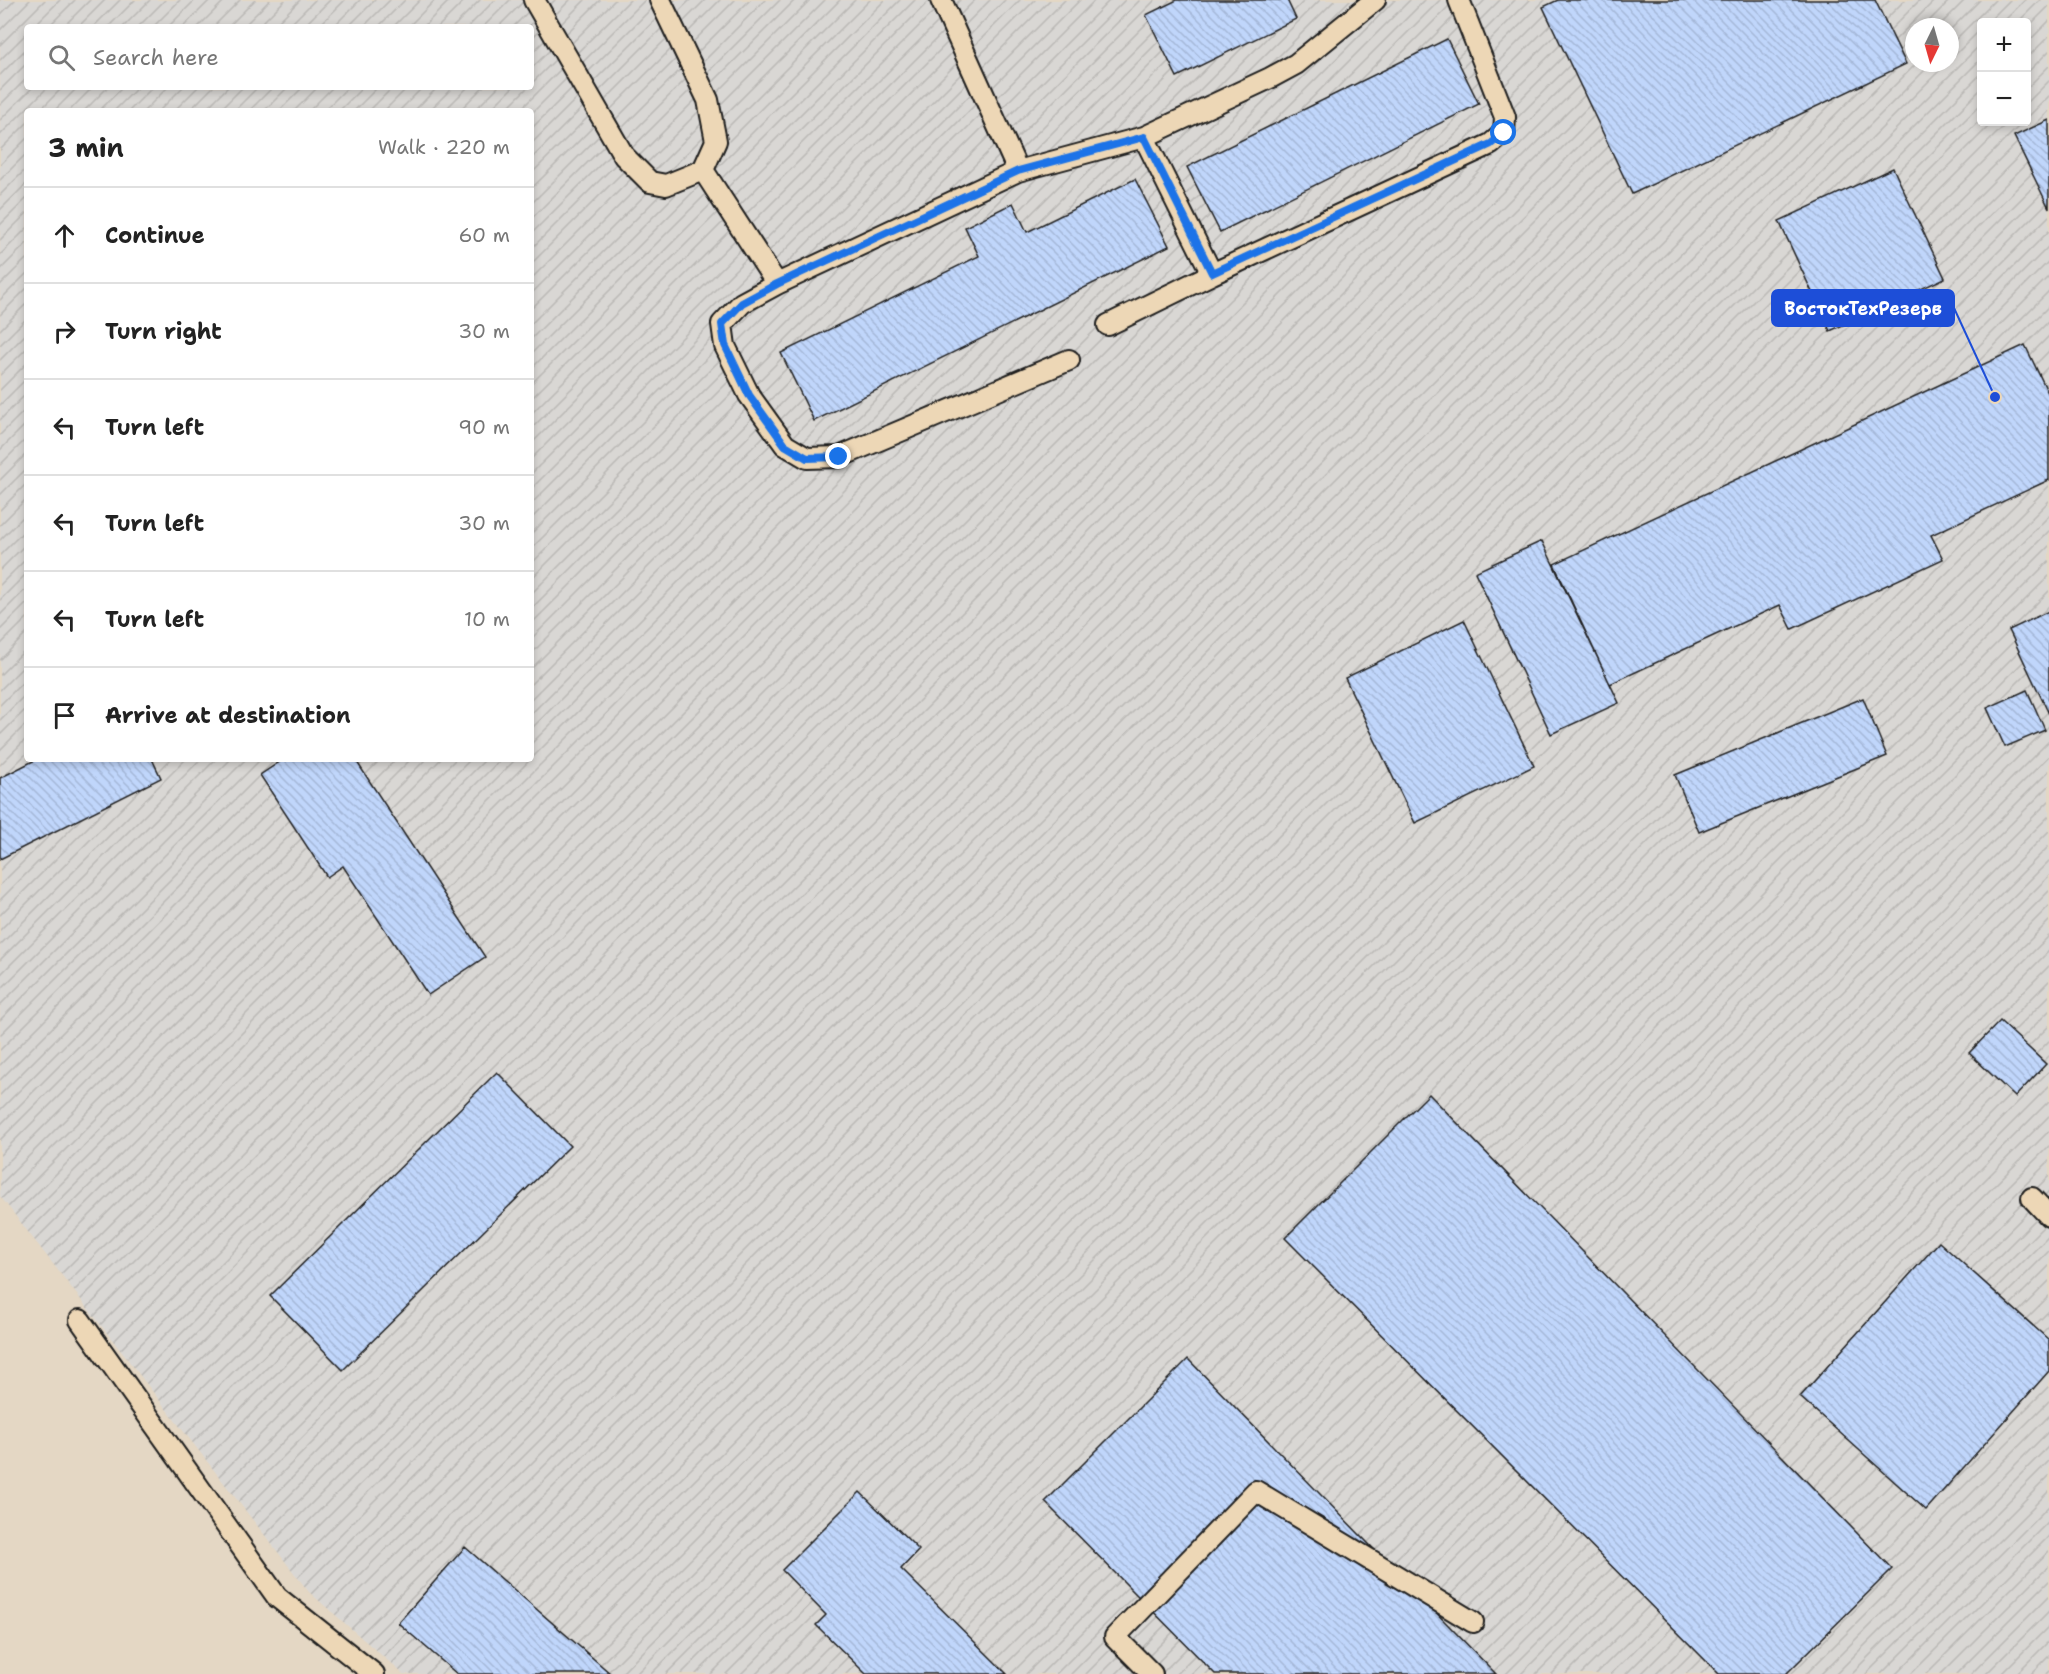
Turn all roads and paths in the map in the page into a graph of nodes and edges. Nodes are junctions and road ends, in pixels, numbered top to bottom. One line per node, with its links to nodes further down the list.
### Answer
1 (534, 0): 7 (lane)
2 (660, 0): 7 (lane)
3 (941, 0): 8 (lane)
4 (1375, 0): 6 (lane)
5 (1459, 0): 9 (lane)
6 (1144, 137): 8 (lane); 9 (lane)
7 (704, 170): 10 (lane)
8 (1018, 171): 10 (lane)
9 (1212, 273): 11 (lane)
10 (777, 284): 12 (lane)
11 (1108, 325)
12 (1069, 360)
13 (2032, 1198): 14 (lane)
14 (2049, 1216)
15 (80, 1320): 17 (lane)
16 (1473, 1622): 18 (lane)
17 (374, 1674)
18 (1152, 1674)

